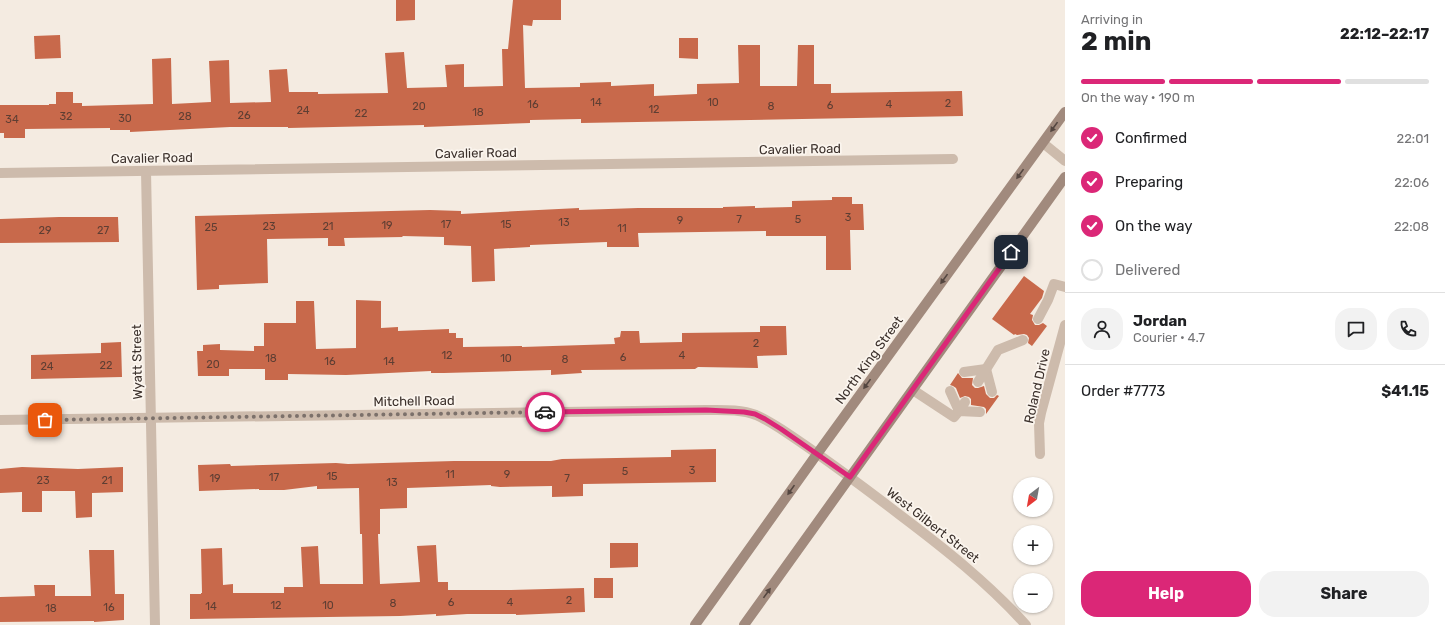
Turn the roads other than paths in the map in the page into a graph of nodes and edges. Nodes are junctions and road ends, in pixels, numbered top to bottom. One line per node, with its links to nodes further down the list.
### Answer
1 (1065, 112): 2 (main road, North King Street, one-way to 2)
2 (1043, 143): 4 (street); 23 (main road, North King Street, one-way to 23)
3 (953, 159): 5 (street, Cavalier Road)
4 (1065, 161)
5 (146, 171): 6 (street, Cavalier Road); 21 (street, Wyatt Street)
6 (0, 173)
7 (1065, 177): 15 (main road)
8 (1065, 287): 9 (street)
9 (1038, 319)
10 (1065, 325): 24 (street, Roland Drive)
11 (1023, 340): 12 (street)
12 (986, 369): 13 (street); 14 (street); 17 (street)
13 (964, 372)
14 (978, 382)
15 (913, 390): 19 (street); 25 (main road)
16 (950, 391): 19 (street)
17 (992, 392)
18 (965, 402): 19 (street)
19 (959, 411): 20 (street)
20 (980, 412)
21 (151, 418): 22 (street, Mitchell Road); 23 (street, Mitchell Road); 26 (street, Wyatt Street)
22 (0, 420)
23 (816, 454): 25 (street, West Gilbert Street); 27 (main road, North King Street, one-way to 27)
24 (1040, 454)
25 (850, 477): 28 (main road, one-way to 25); 29 (street, West Gilbert Street)
26 (155, 625)
27 (695, 625)
28 (744, 625)
29 (1026, 625)

